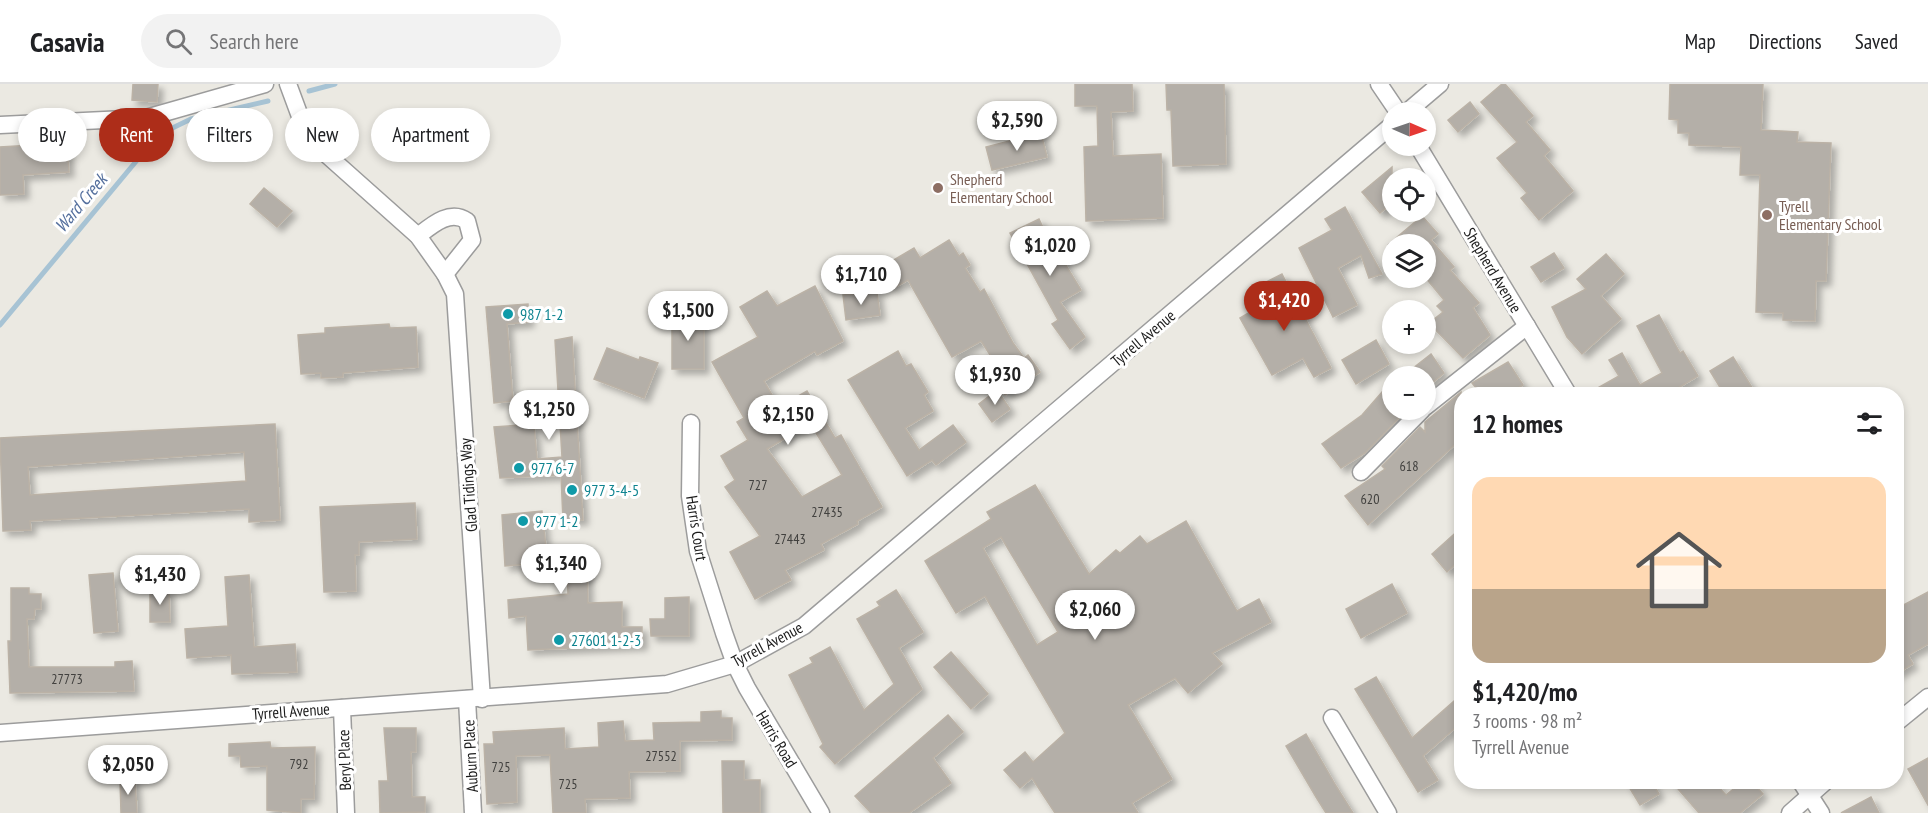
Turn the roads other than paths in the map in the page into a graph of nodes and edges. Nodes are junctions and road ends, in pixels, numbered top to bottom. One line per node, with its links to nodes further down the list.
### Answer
1 (265, 84): 7 (street)
2 (288, 84): 10 (street, Glad Tidings Way)
3 (1379, 84): 5 (street)
4 (1440, 84): 6 (street)
5 (1391, 102)
6 (1419, 102)
7 (0, 125)
8 (1382, 134): 18 (street, Tyrrell Avenue)
9 (1424, 156): 12 (street, Shepherd Avenue)
10 (418, 236): 11 (street, Glad Tidings Way); 11 (street)
11 (445, 274): 20 (street, Glad Tidings Way)
12 (1527, 326): 13 (street, Shepherd Avenue); 14 (street)
13 (1564, 387)
14 (1436, 398)
15 (1412, 420): 17 (street)
16 (691, 423): 18 (street, Harris Court)
17 (1361, 472)
18 (735, 664): 20 (street, Tyrrell Avenue); 29 (street, Harris Road)
19 (1928, 697): 22 (street)
20 (475, 699): 21 (street, Tyrrell Avenue); 28 (street, Auburn Place)
21 (342, 708): 24 (street, Tyrrell Avenue); 27 (street, Beryl Place)
22 (1904, 716)
23 (1332, 718): 30 (street)
24 (0, 733)
25 (1804, 789): 31 (street)
26 (1806, 789): 32 (street)
27 (346, 813)
28 (473, 813)
29 (820, 813)
30 (1388, 813)
31 (1790, 813)
32 (1821, 813)

